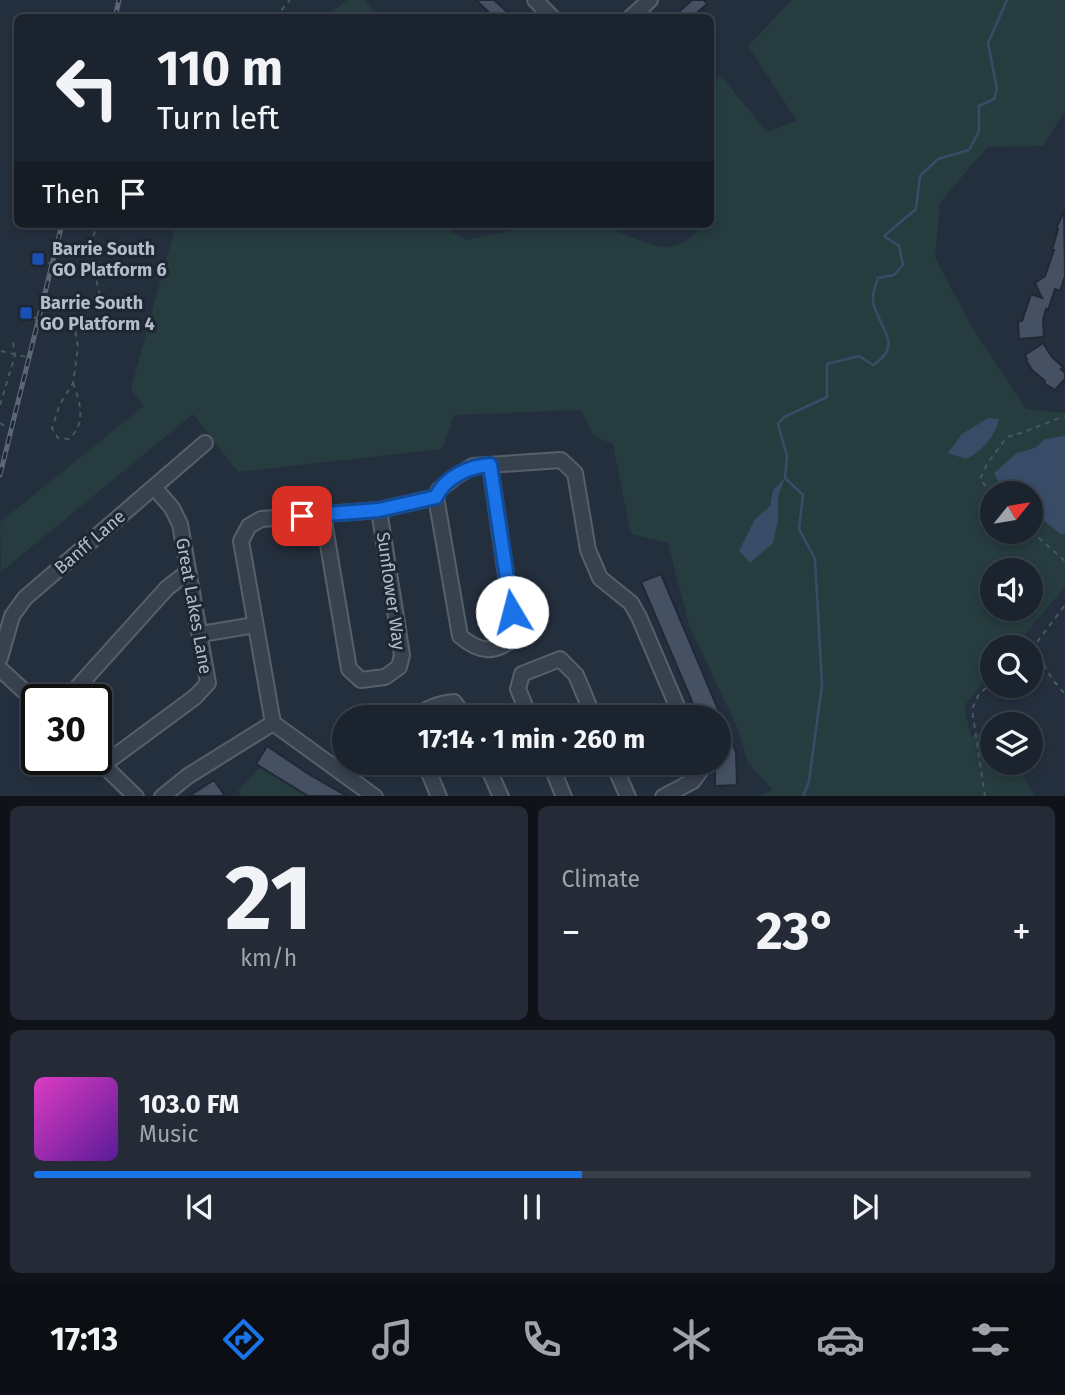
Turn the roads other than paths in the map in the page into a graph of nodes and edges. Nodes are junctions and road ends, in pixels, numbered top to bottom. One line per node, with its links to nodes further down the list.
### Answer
1 (534, 0): 3 (street)
2 (650, 0): 4 (street)
3 (550, 14)
4 (634, 14)
5 (205, 443): 7 (street, Banff Lane)
6 (490, 465): 8 (street); 8 (street); 20 (street)
7 (154, 487): 11 (street, Great Lakes Lane); 14 (street, Banff Lane)
8 (436, 497): 9 (street)
9 (379, 510): 10 (street); 10 (street, Sunflower Way)
10 (323, 515): 12 (street)
11 (188, 572): 13 (street, Great Lakes Lane); 16 (street)
12 (255, 625): 13 (street); 21 (street)
13 (201, 634): 22 (street, Great Lakes Lane)
14 (0, 658)
15 (0, 669): 17 (street)
16 (81, 684)
17 (21, 688)
18 (524, 705): 19 (street)
19 (588, 705)
20 (677, 705)
21 (273, 723): 29 (street); 31 (street)
22 (112, 754)
23 (112, 773): 30 (street)
24 (430, 775): 32 (street)
25 (491, 775): 33 (street)
26 (555, 775): 34 (street)
27 (618, 775): 35 (street)
28 (698, 775): 36 (street)
29 (172, 793)
30 (136, 796)
31 (375, 796)
32 (439, 796)
33 (501, 796)
34 (564, 796)
35 (628, 796)
36 (663, 796)

